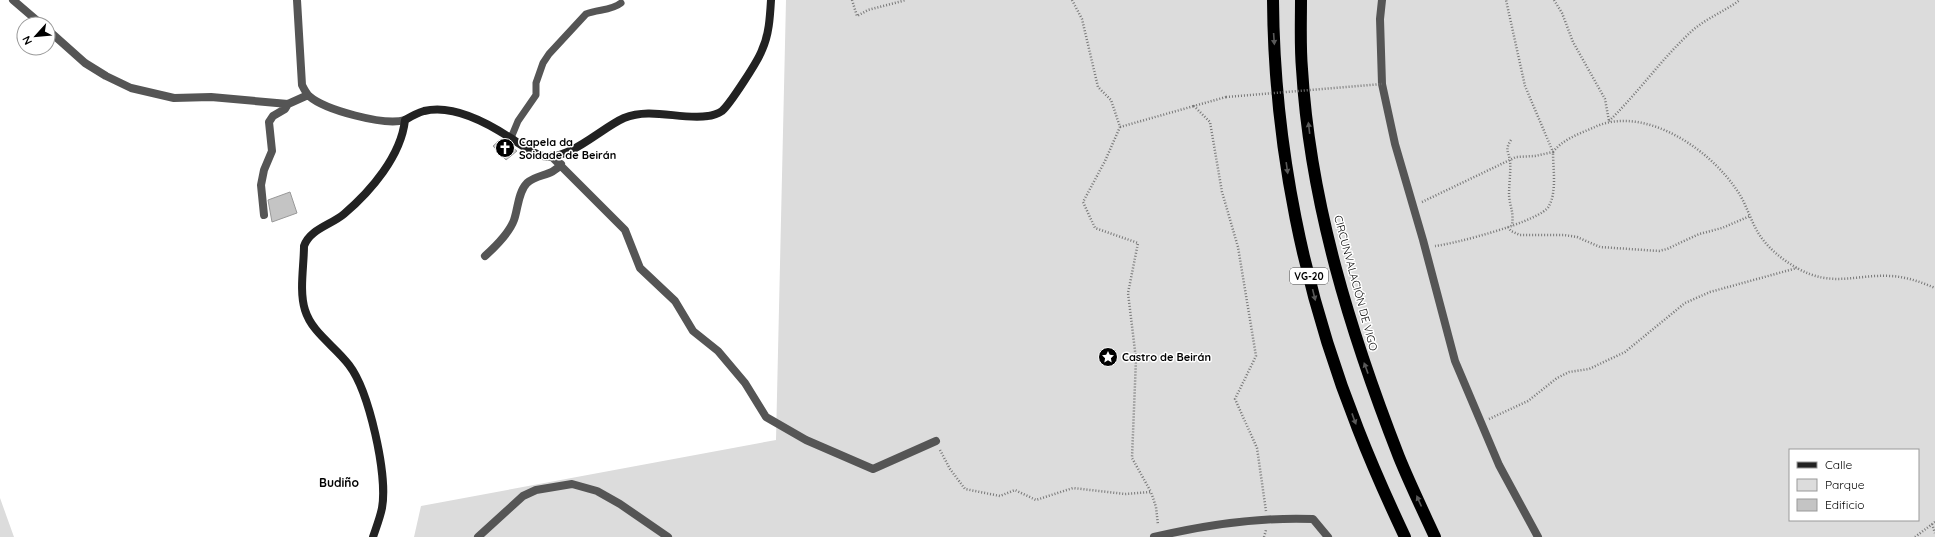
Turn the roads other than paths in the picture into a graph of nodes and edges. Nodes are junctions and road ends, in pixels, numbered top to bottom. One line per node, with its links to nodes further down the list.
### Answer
1 (13, 0): 8 (street)
2 (297, 0): 10 (street)
3 (771, 0): 14 (street)
4 (1273, 0): 24 (highway, VG-20, one-way to 24)
5 (1301, 0): 25 (highway, CIRCUNVALACIÓN DE VIGO / VG-20, one-way to 5)
6 (1382, 0): 26 (street)
7 (621, 3): 13 (lane)
8 (32, 16)
9 (56, 37): 11 (street)
10 (308, 95): 11 (street); 12 (street)
11 (288, 104): 16 (street)
12 (405, 120): 13 (street); 20 (street)
13 (511, 138): 14 (street)
14 (551, 156): 15 (street)
15 (561, 164): 17 (street); 18 (street)
16 (264, 215)
17 (485, 256)
18 (936, 441)
19 (1157, 536): 23 (street)
20 (372, 537)
21 (478, 537): 22 (street)
22 (668, 537)
23 (1328, 537)
24 (1404, 537)
25 (1435, 537)
26 (1538, 537)

